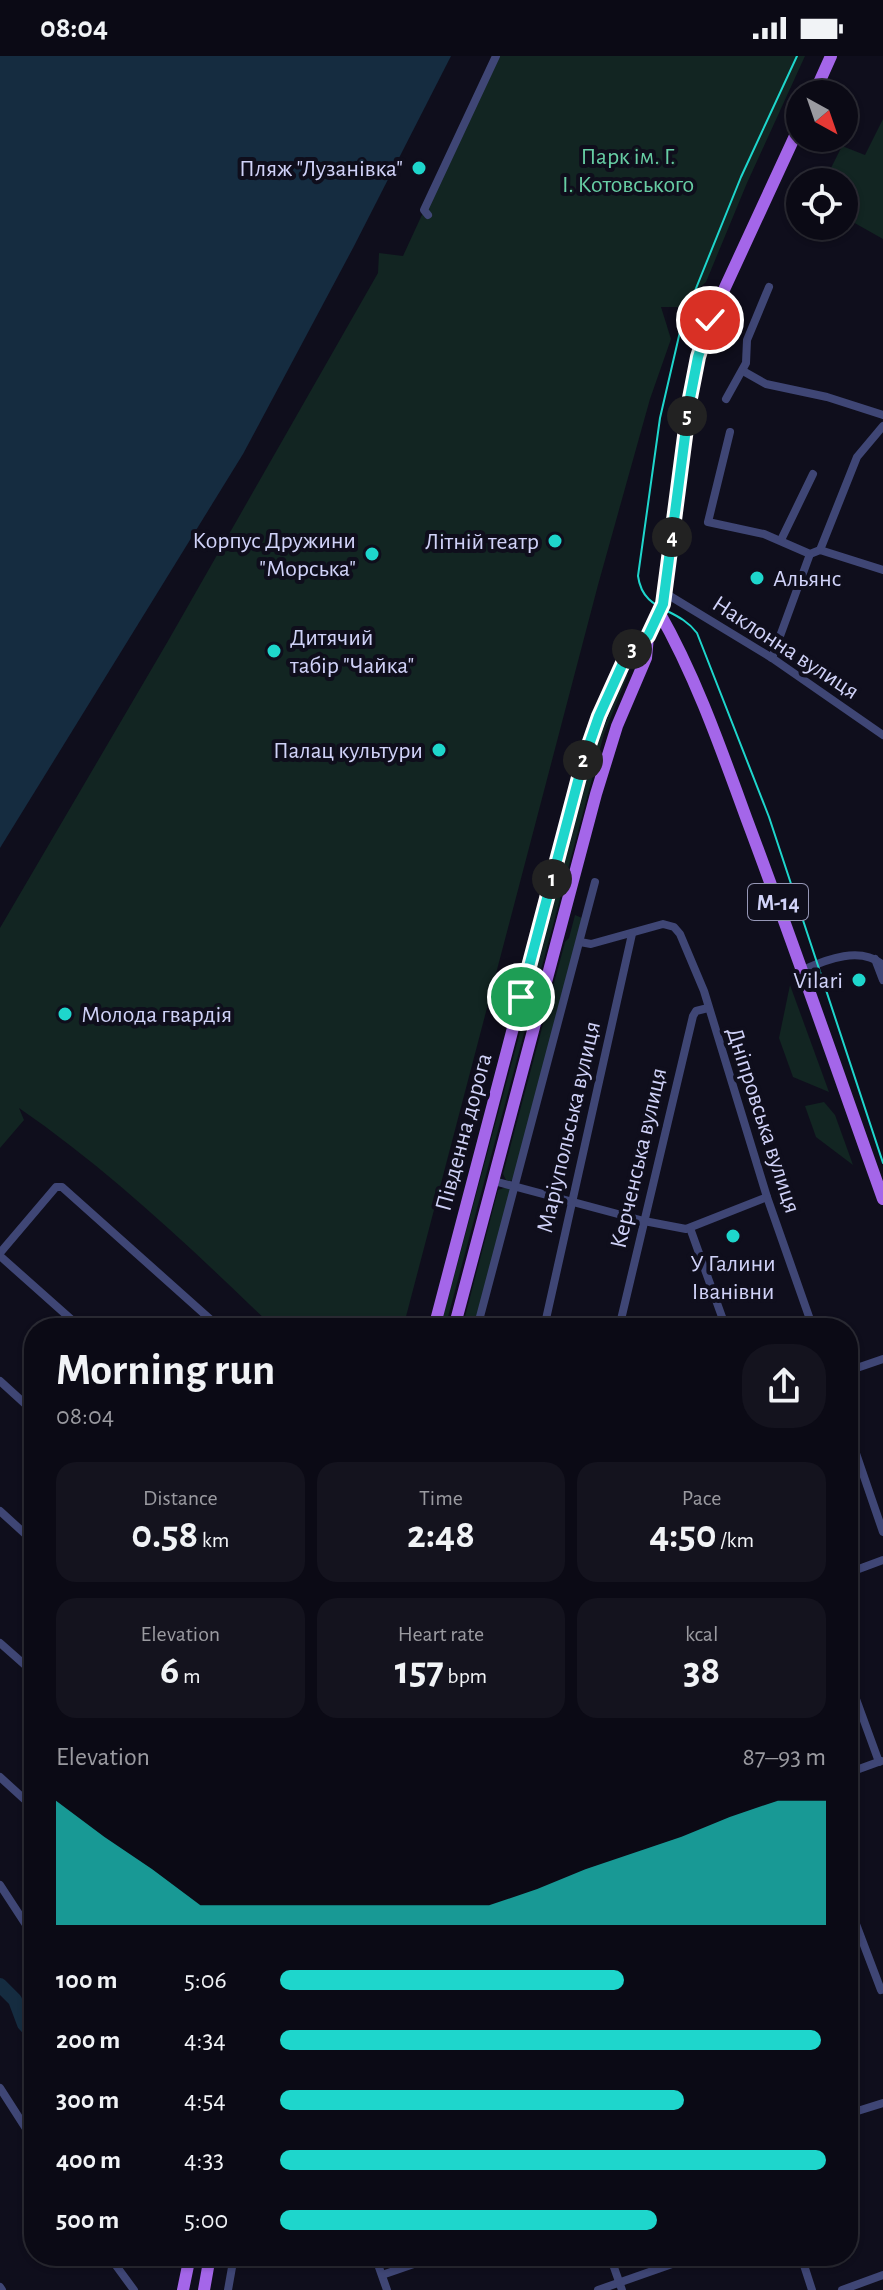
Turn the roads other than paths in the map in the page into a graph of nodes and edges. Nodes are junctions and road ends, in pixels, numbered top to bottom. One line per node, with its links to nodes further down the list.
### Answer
1 (496, 56): 5 (street)
2 (831, 56): 3 (main road)
3 (820, 80)
4 (788, 152): 17 (main road)
5 (428, 215)
6 (769, 287): 7 (street)
7 (743, 371): 8 (street); 9 (street)
8 (726, 399)
9 (883, 415)
10 (883, 426): 14 (street)
11 (730, 432): 13 (street)
12 (813, 474): 13 (street)
13 (781, 540): 15 (street)
14 (820, 550): 15 (street); 16 (street)
15 (810, 554): 20 (street)
16 (883, 570)
17 (665, 593): 18 (main road); 20 (street, Наклонна вулиця)
18 (659, 612): 19 (main road); 27 (main road, М-14)
19 (648, 636): 29 (main road, Південна дорога); 30 (main road, Південна дорога)
20 (772, 658): 21 (street, Наклонна вулиця)
21 (883, 735)
22 (595, 882): 24 (street)
23 (632, 934): 24 (street); 31 (street, Дніпровська вулиця); 36 (street, Маріупольська вулиця)
24 (580, 942): 33 (street)
25 (875, 958): 26 (street); 27 (street); 28 (street)
26 (883, 965)
27 (803, 970): 35 (main road, М-14)
28 (883, 980)
29 (521, 997): 30 (main road); 42 (main road, Південна дорога)
30 (542, 1004): 32 (main road, Південна дорога)
31 (708, 1008): 34 (street, Дніпровська вулиця); 37 (street, Керченська вулиця)
32 (494, 1181): 33 (street); 43 (main road, Південна дорога)
33 (517, 1186): 36 (street); 44 (street)
34 (767, 1197): 38 (street); 48 (street, Дніпровська вулиця)
35 (883, 1199)
36 (572, 1202): 37 (street); 45 (street, Маріупольська вулиця)
37 (644, 1221): 38 (street); 46 (street, Керченська вулиця)
38 (690, 1228): 47 (street)
39 (0, 1255): 40 (street); 41 (street)
40 (70, 1318)
41 (209, 1318)
42 (437, 1318)
43 (457, 1318)
44 (480, 1318)
45 (546, 1318)
46 (621, 1318)
47 (722, 1318)
48 (809, 1318)
49 (883, 1359): 50 (street)
50 (858, 1368)
51 (0, 1381): 52 (street)
52 (24, 1403)
53 (858, 1459): 55 (street)
54 (0, 1511): 56 (street)
55 (883, 1532)
56 (24, 1533)
57 (883, 1560): 58 (street)
58 (858, 1569)
59 (0, 1643): 60 (street)
60 (24, 1664)
61 (858, 1703): 62 (street)
62 (881, 1762): 63 (street)
63 (858, 1770)
64 (0, 1777): 65 (street)
65 (24, 1799)
66 (0, 1885): 67 (street)
67 (24, 1922)
68 (858, 1930): 69 (street)
69 (861, 1938): 70 (street); 71 (street)
70 (858, 1939)
71 (881, 1990)
72 (0, 2088): 75 (street)
73 (883, 2103): 74 (street)
74 (858, 2111)
75 (24, 2125)
76 (116, 2266): 88 (street)
77 (188, 2266): 89 (main road)
78 (208, 2266): 90 (main road)
79 (232, 2266): 91 (street)
80 (379, 2266): 85 (street)
81 (408, 2266): 85 (street)
82 (613, 2266): 87 (street)
83 (670, 2266): 87 (street)
84 (804, 2266): 94 (street)
85 (382, 2275): 92 (street)
86 (883, 2275): 95 (street)
87 (620, 2286): 93 (street)
88 (134, 2290)
89 (183, 2290)
90 (204, 2290)
91 (228, 2290)
92 (387, 2290)
93 (598, 2290)
94 (812, 2290)
95 (842, 2290)

